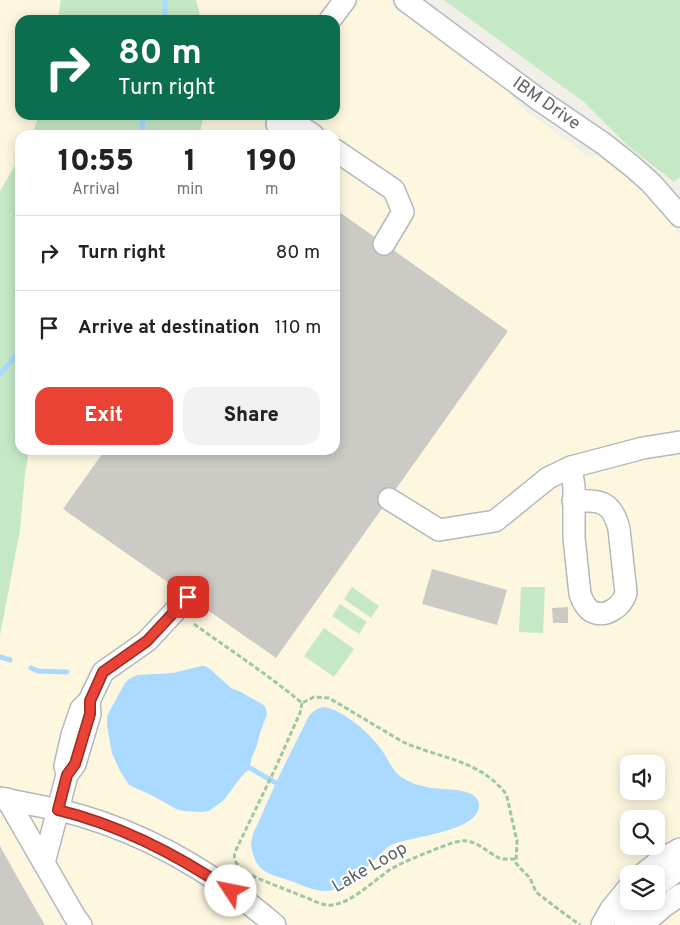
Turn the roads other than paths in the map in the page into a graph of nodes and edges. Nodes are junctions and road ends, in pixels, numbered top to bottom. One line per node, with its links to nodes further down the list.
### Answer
1 (345, 0): 3 (street)
2 (405, 0): 7 (street, IBM Drive)
3 (334, 15)
4 (276, 125): 5 (street)
5 (305, 130)
6 (340, 153): 8 (street)
7 (680, 216)
8 (384, 244)
9 (680, 442): 10 (street)
10 (571, 466): 11 (street); 12 (street)
11 (388, 499)
12 (573, 502): 12 (street)
13 (188, 597): 15 (street)
14 (4, 798): 15 (street); 17 (street)
15 (58, 810): 17 (street); 26 (street)
16 (680, 849): 18 (street)
17 (44, 863): 25 (street)
18 (654, 865)
19 (680, 868): 20 (street)
20 (665, 879)
21 (680, 895): 22 (street)
22 (665, 906)
23 (620, 909): 27 (street)
24 (633, 910): 28 (street)
25 (81, 925)
26 (275, 925)
27 (602, 925)
28 (625, 925)

